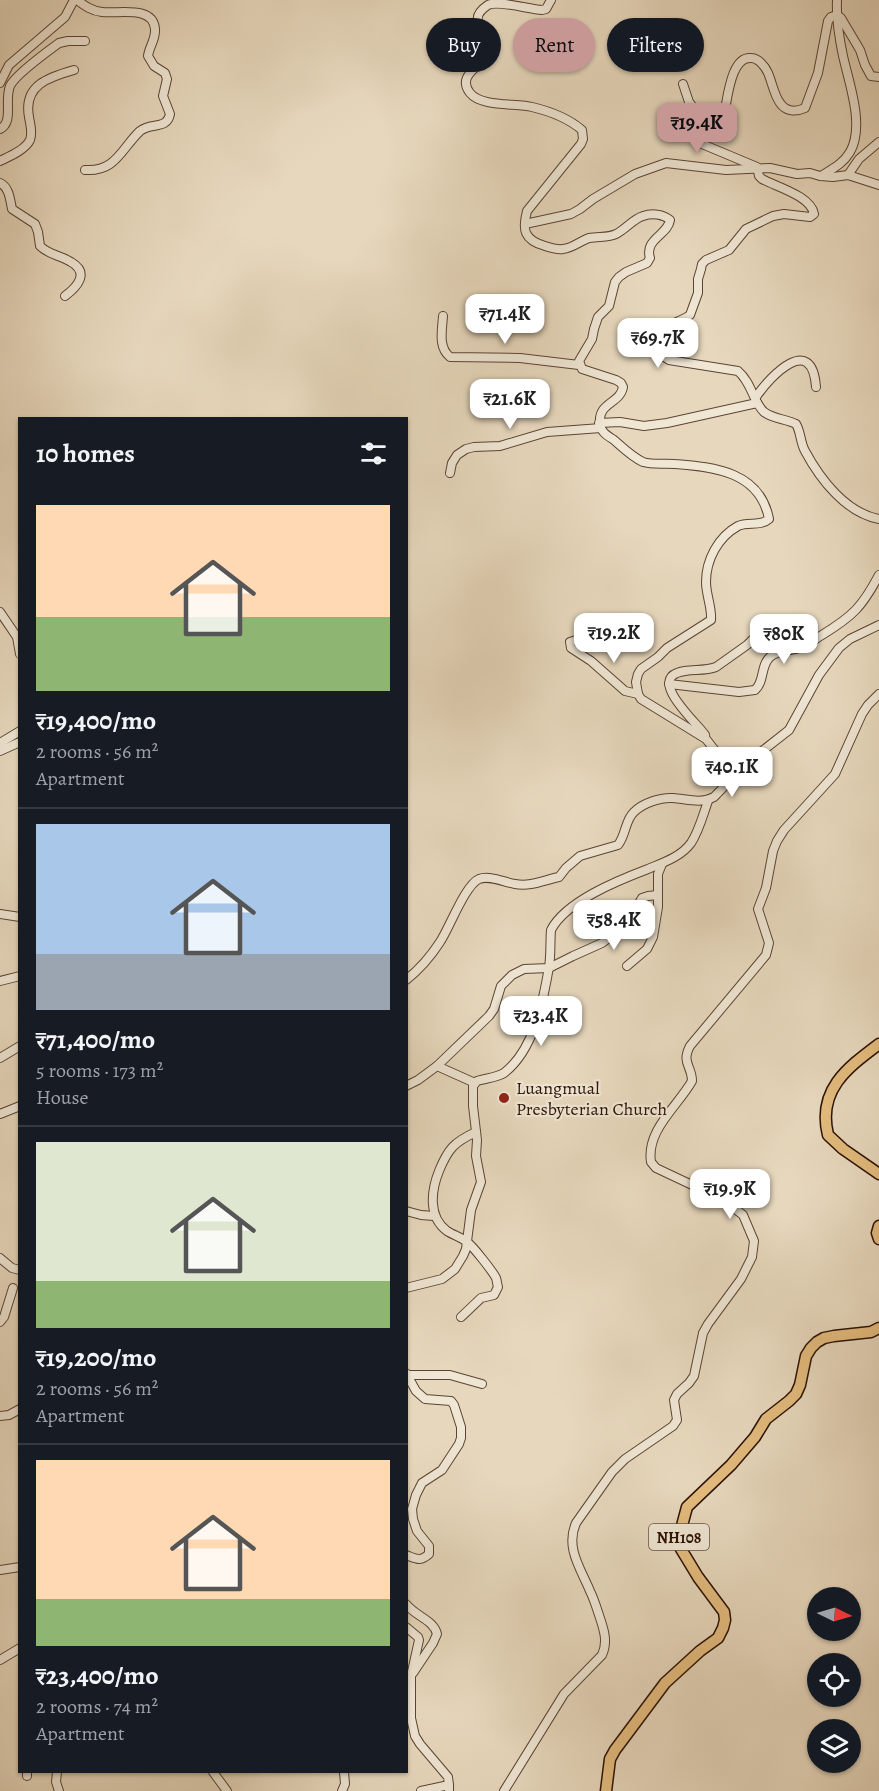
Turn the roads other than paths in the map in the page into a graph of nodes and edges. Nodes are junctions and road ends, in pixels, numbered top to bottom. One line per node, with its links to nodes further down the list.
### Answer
1 (76, 0): 8 (street); 15 (street)
2 (551, 0): 20 (street)
3 (837, 0): 4 (street)
4 (837, 15): 7 (street); 10 (street); 17 (street)
5 (85, 40): 11 (street)
6 (74, 70): 13 (street)
7 (879, 77)
8 (0, 83)
9 (683, 84): 14 (street)
10 (725, 109)
11 (0, 129)
12 (879, 142): 16 (street)
13 (0, 161)
14 (757, 167): 17 (street); 20 (street); 25 (street)
15 (85, 170)
16 (848, 175): 17 (street); 19 (street)
17 (820, 176)
18 (0, 183): 21 (street)
19 (879, 185)
20 (525, 225): 23 (street)
21 (65, 296)
22 (443, 316): 23 (street)
23 (579, 365): 26 (street)
24 (816, 387): 25 (street)
25 (756, 400): 26 (street); 28 (street)
26 (600, 426): 27 (street); 36 (street)
27 (450, 473)
28 (879, 519)
29 (879, 575): 35 (street)
30 (0, 612): 33 (street)
31 (879, 626): 43 (street)
32 (782, 627): 35 (street)
33 (18, 634)
34 (576, 640): 36 (street)
35 (669, 684): 39 (street)
36 (638, 694): 39 (street)
37 (879, 694): 98 (street)
38 (18, 732): 40 (street)
39 (706, 739): 43 (street)
40 (0, 743)
41 (18, 743): 42 (street)
42 (0, 751)
43 (734, 775): 44 (street)
44 (708, 801): 45 (street); 52 (street)
45 (662, 864): 46 (street); 50 (street)
46 (658, 895): 49 (street); 50 (street)
47 (0, 914): 48 (street)
48 (18, 917)
49 (627, 966)
50 (549, 968): 57 (street); 58 (street)
51 (18, 976): 53 (street)
52 (408, 978)
53 (0, 981)
54 (879, 1044): 63 (highway)
55 (18, 1047): 56 (street)
56 (0, 1058)
57 (437, 1065): 58 (street); 59 (street)
58 (475, 1083): 62 (street)
59 (408, 1085)
60 (18, 1107): 61 (street)
61 (0, 1113)
62 (476, 1132): 65 (street); 68 (street)
63 (879, 1174)
64 (408, 1212): 65 (street)
65 (434, 1216): 68 (street)
66 (879, 1226): 67 (highway)
67 (879, 1239)
68 (468, 1242): 72 (street); 73 (street)
69 (0, 1258): 70 (street)
70 (18, 1270)
71 (14, 1288): 74 (street)
72 (408, 1288)
73 (461, 1317)
74 (0, 1322)
75 (879, 1328): 99 (highway, NH108)
76 (408, 1375): 78 (street)
77 (408, 1377): 81 (street)
78 (482, 1384)
79 (18, 1410): 80 (street)
80 (0, 1416)
81 (408, 1556)
82 (18, 1567): 83 (street)
83 (0, 1569)
84 (408, 1606): 88 (street)
85 (408, 1629): 88 (street)
86 (18, 1649): 87 (street)
87 (0, 1660)
88 (411, 1676): 89 (street)
89 (409, 1717): 93 (street)
90 (57, 1773): 94 (street)
91 (217, 1773): 95 (street)
92 (344, 1773): 96 (street)
93 (449, 1788): 97 (street)
94 (58, 1791)
95 (227, 1791)
96 (342, 1791)
97 (421, 1791)
98 (504, 1791)
99 (606, 1791)

